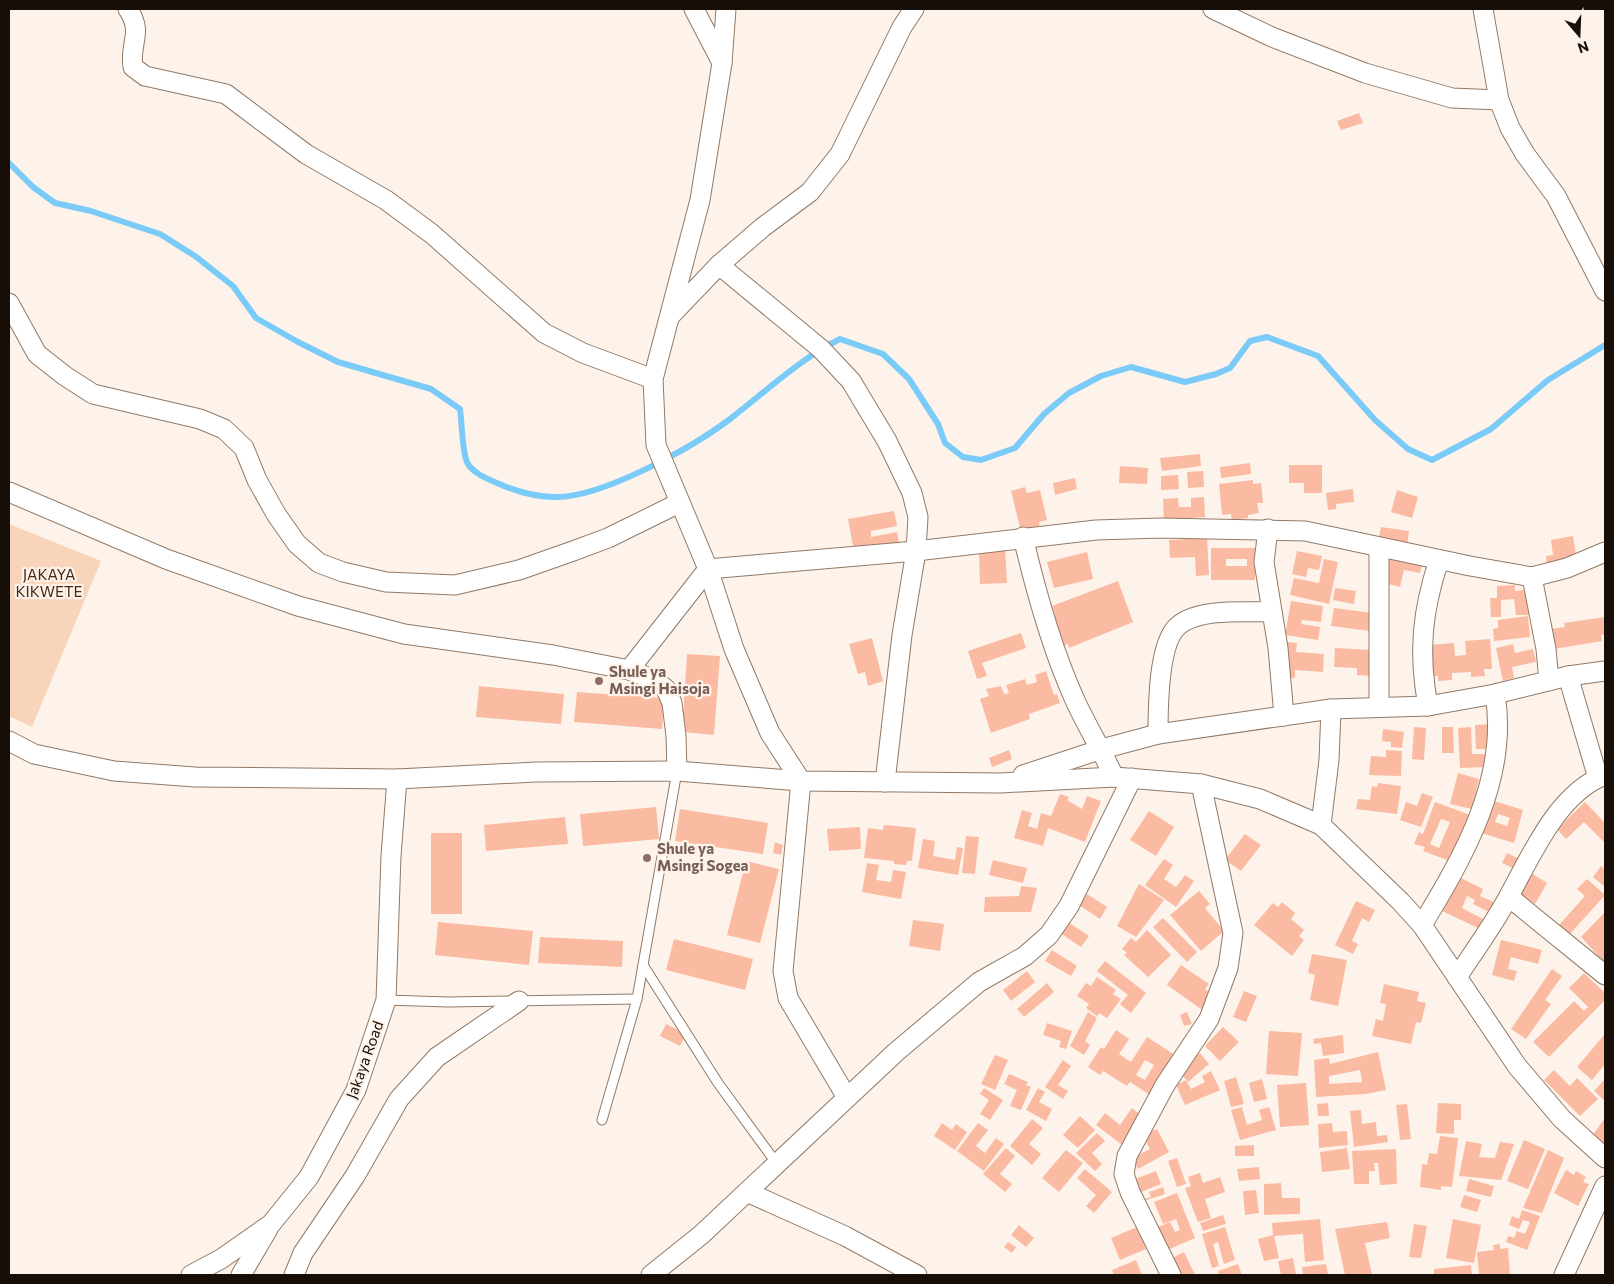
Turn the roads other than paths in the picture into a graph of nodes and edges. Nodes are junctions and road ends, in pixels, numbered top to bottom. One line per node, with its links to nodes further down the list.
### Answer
1 (128, 9): 13 (street)
2 (694, 9): 7 (street)
3 (726, 9): 7 (street)
4 (914, 9): 9 (street)
5 (1213, 9): 8 (street)
6 (1483, 9): 8 (street)
7 (722, 63): 12 (street)
8 (1499, 100): 10 (street)
9 (720, 265): 12 (street); 19 (street)
10 (1605, 291)
11 (9, 303): 15 (street)
12 (670, 315): 13 (street)
13 (653, 379): 15 (street)
14 (9, 492): 25 (street)
15 (678, 503): 22 (street)
16 (1268, 529): 17 (street); 18 (street); 24 (street)
17 (1023, 537): 19 (street); 36 (street)
18 (1379, 547): 21 (street); 30 (street)
19 (916, 552): 22 (street); 42 (street)
20 (1605, 552): 23 (street)
21 (1438, 560): 23 (street); 31 (street)
22 (708, 569): 25 (street); 41 (street)
23 (1532, 577): 28 (street)
24 (1272, 612): 33 (street); 34 (street)
25 (629, 670): 37 (street)
26 (1605, 671): 27 (street)
27 (1568, 676): 28 (street); 39 (street)
28 (1549, 681): 29 (street)
29 (1495, 694): 31 (street); 47 (street)
30 (1379, 706): 31 (street); 32 (street)
31 (1428, 706)
32 (1331, 709): 33 (street); 45 (street)
33 (1284, 716): 34 (street)
34 (1158, 734): 36 (street)
35 (12, 746): 40 (street)
36 (1102, 749): 38 (street); 43 (street)
37 (677, 770): 40 (street); 41 (street); 48 (lane)
38 (1123, 777): 43 (street); 44 (street); 54 (street)
39 (1601, 777): 46 (street)
40 (397, 779): 52 (street, Jakaya Road)
41 (801, 781): 42 (street); 54 (street)
42 (885, 782): 43 (street)
43 (1000, 783)
44 (1201, 784): 45 (street); 66 (street)
45 (1321, 825): 47 (street)
46 (1509, 897): 49 (street); 50 (street)
47 (1422, 925): 50 (street)
48 (643, 965): 51 (lane); 57 (lane)
49 (1605, 975)
50 (1457, 977): 56 (street)
51 (637, 999): 53 (lane); 55 (lane)
52 (386, 1000): 53 (lane); 60 (street, Jakaya Road)
53 (519, 1001): 63 (street)
54 (846, 1096): 57 (street)
55 (602, 1120)
56 (1605, 1158)
57 (777, 1164): 59 (street)
58 (1605, 1186): 67 (street)
59 (748, 1192): 64 (street); 65 (street)
60 (271, 1224): 61 (street, Jakaya Road); 62 (street)
61 (192, 1275)
62 (242, 1275)
63 (294, 1275)
64 (651, 1275)
65 (916, 1275)
66 (1171, 1275)
67 (1564, 1275)

